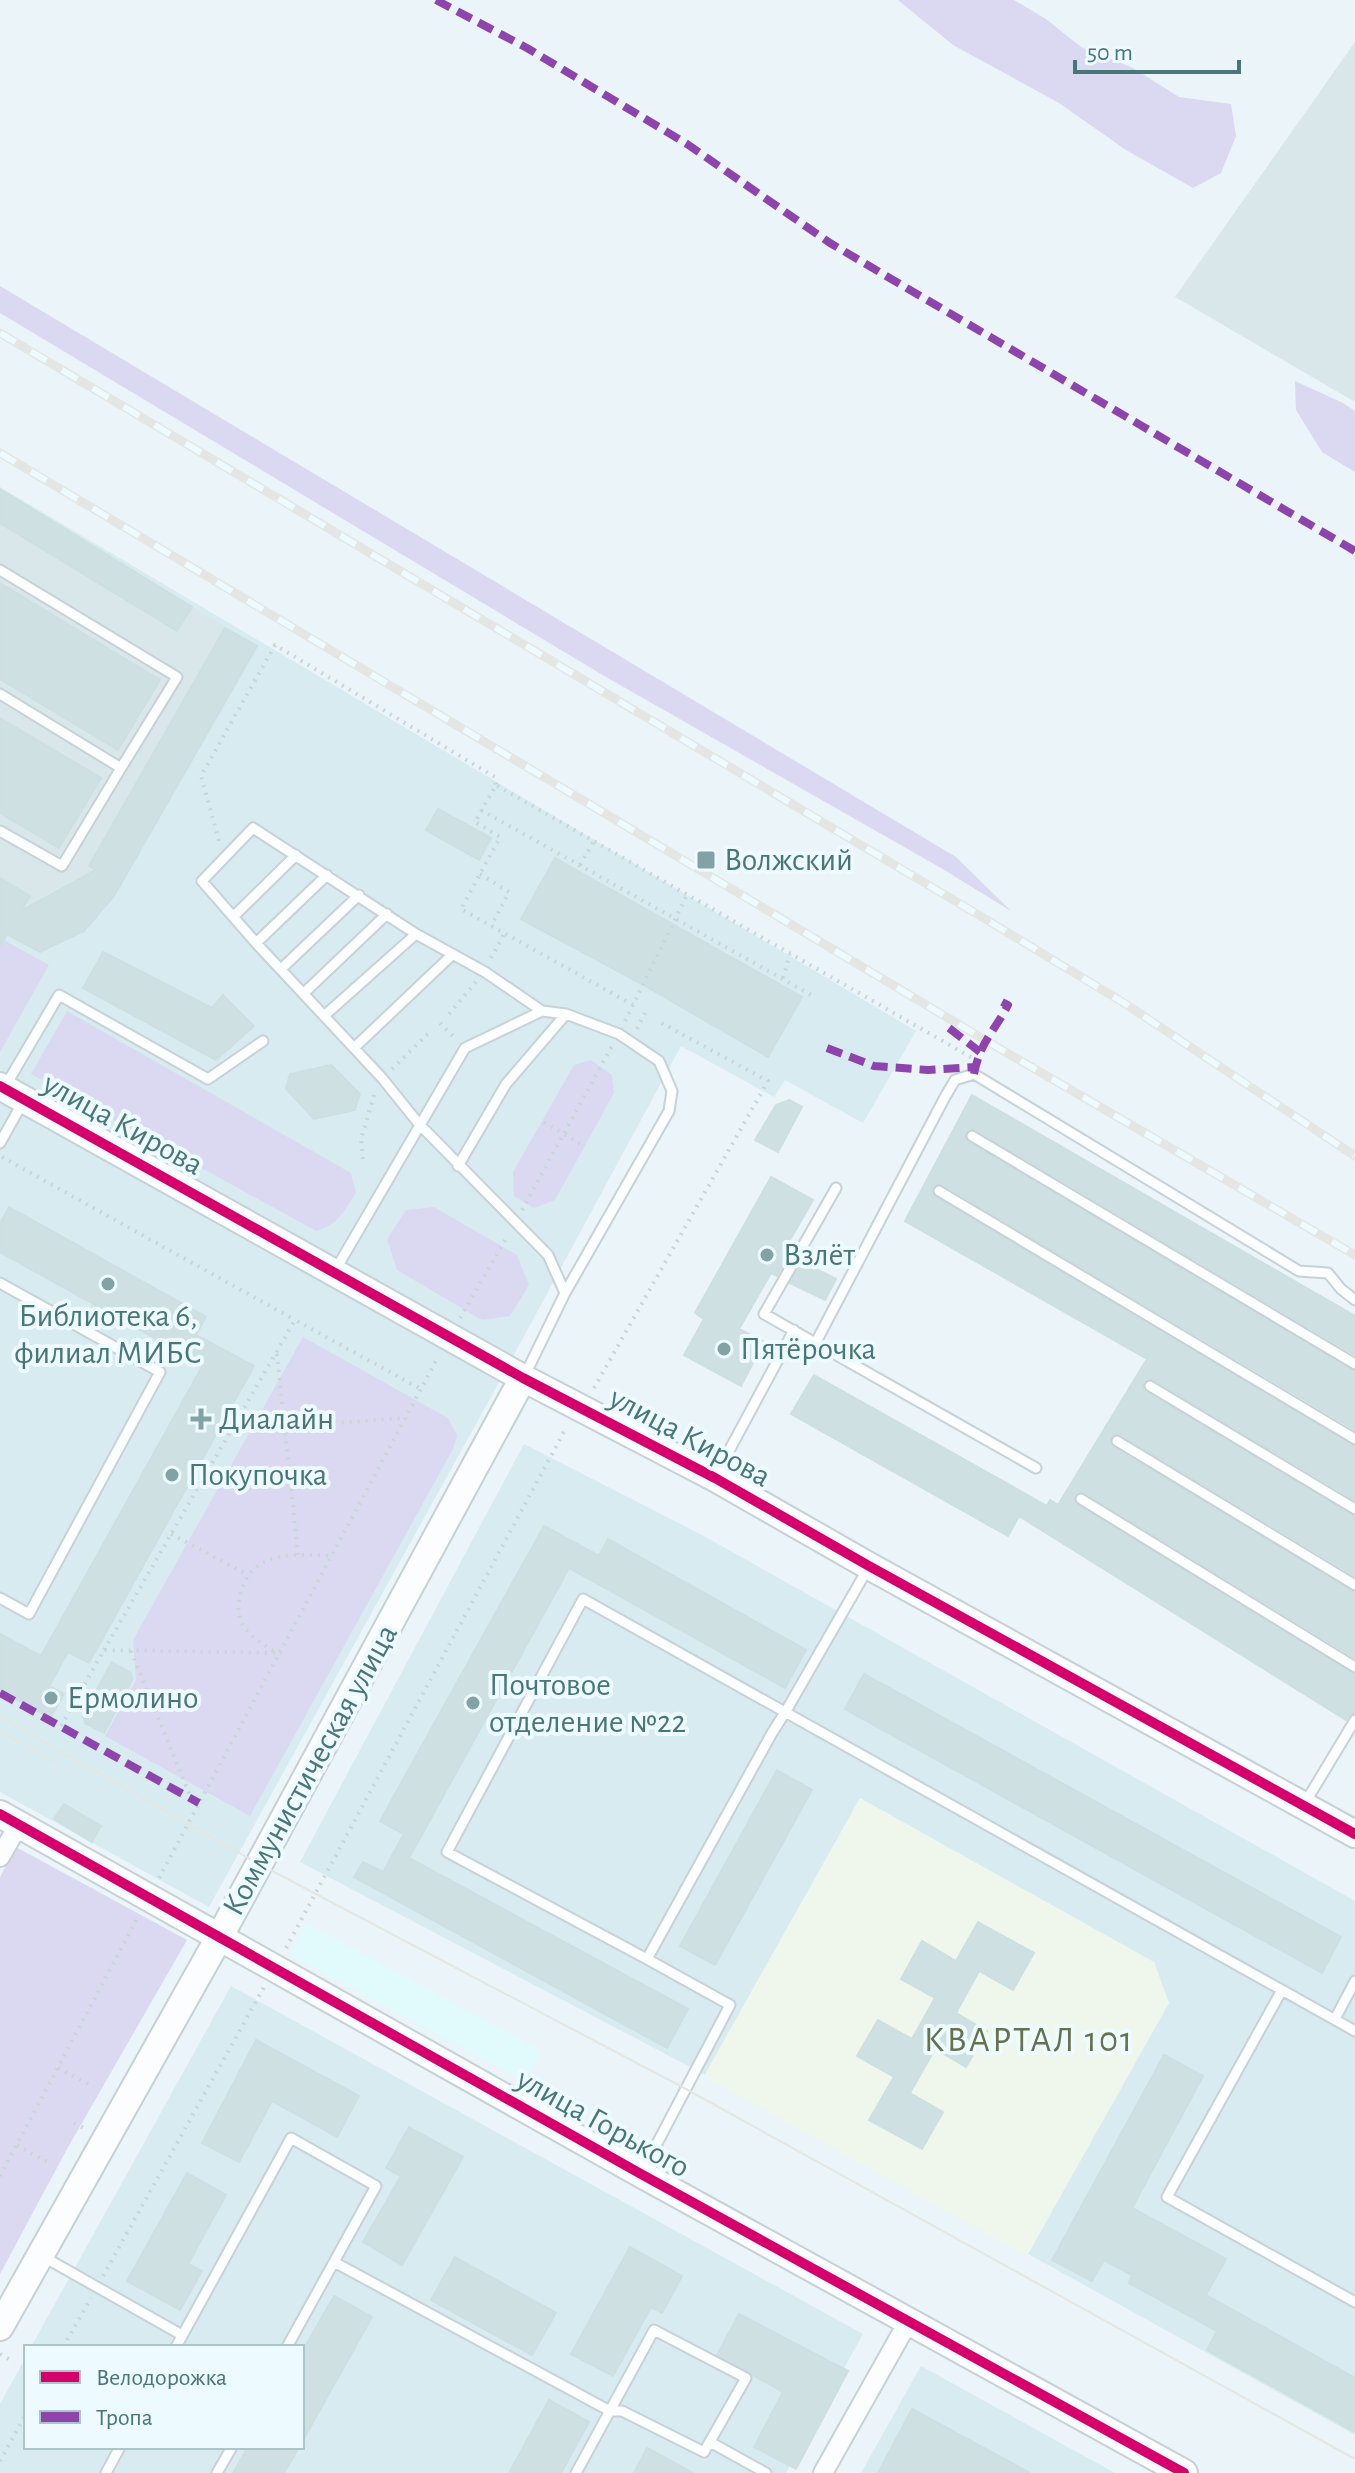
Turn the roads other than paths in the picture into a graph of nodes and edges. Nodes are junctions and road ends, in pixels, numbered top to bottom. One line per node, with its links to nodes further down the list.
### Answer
1 (0, 570): 3 (lane)
2 (0, 694): 3 (lane)
3 (121, 768): 4 (lane)
4 (0, 831)
5 (296, 855): 6 (lane); 9 (lane); 9 (lane)
6 (327, 875): 7 (lane); 11 (lane)
7 (359, 895): 8 (lane); 13 (lane)
8 (387, 914): 10 (lane); 14 (lane)
9 (234, 916): 11 (lane)
10 (416, 934): 12 (lane); 17 (lane)
11 (256, 943): 13 (lane)
12 (453, 954): 15 (lane); 19 (lane)
13 (281, 969): 14 (lane)
14 (304, 993): 17 (lane)
15 (542, 1011): 16 (lane); 21 (lane)
16 (566, 1014): 24 (lane); 29 (lane)
17 (325, 1015): 19 (lane)
18 (263, 1041): 20 (lane)
19 (354, 1048): 21 (lane)
20 (9, 1091): 23 (lane); 27 (street, улица Кирова)
21 (419, 1124): 24 (lane); 27 (lane)
22 (972, 1136): 33 (lane)
23 (0, 1143)
24 (458, 1166): 29 (lane)
25 (836, 1188): 31 (lane)
26 (939, 1191): 36 (lane)
27 (335, 1271): 34 (street, улица Кирова)
28 (0, 1283): 44 (lane)
29 (565, 1293): 34 (lane)
30 (1355, 1300): 32 (lane)
31 (794, 1330): 32 (lane); 39 (lane)
32 (816, 1342): 38 (lane)
33 (1355, 1364)
34 (523, 1378): 39 (street, улица Кирова); 52 (street, Коммунистическая улица)
35 (1150, 1386): 41 (lane)
36 (1355, 1439)
37 (1117, 1441): 43 (lane)
38 (1036, 1468)
39 (715, 1478): 42 (street, улица Кирова)
40 (1081, 1499): 45 (lane)
41 (1355, 1509)
42 (869, 1566): 46 (lane); 48 (street, улица Кирова)
43 (1355, 1585)
44 (0, 1598)
45 (1355, 1667)
46 (786, 1711): 53 (lane); 53 (lane); 55 (lane)
47 (1355, 1720): 48 (lane)
48 (1303, 1806): 50 (street, улица Кирова)
49 (9, 1819): 51 (street); 52 (street, улица Горького)
50 (1355, 1834)
51 (0, 1857)
52 (220, 1936): 58 (street, улица Горького); 59 (street, Коммунистическая улица)
53 (647, 1959): 58 (lane)
54 (1355, 1981): 56 (lane)
55 (1282, 1990): 56 (lane); 61 (lane)
56 (1335, 2019): 57 (lane)
57 (1355, 2031)
58 (641, 2174): 62 (street, улица Горького)
59 (40, 2255): 63 (street, Коммунистическая улица); 64 (lane)
60 (334, 2262): 64 (lane); 66 (lane); 67 (lane)
61 (1355, 2302)
62 (908, 2322): 75 (street); 76 (street, улица Горького)
63 (0, 2327)
64 (182, 2335): 65 (lane)
65 (177, 2345)
66 (288, 2345)
67 (610, 2411): 68 (lane); 68 (lane); 73 (lane)
68 (710, 2442): 74 (lane)
69 (119, 2449): 71 (lane)
70 (231, 2449): 72 (lane)
71 (106, 2473)
72 (217, 2473)
73 (576, 2473)
74 (766, 2473)
75 (823, 2473)
76 (1184, 2473)

